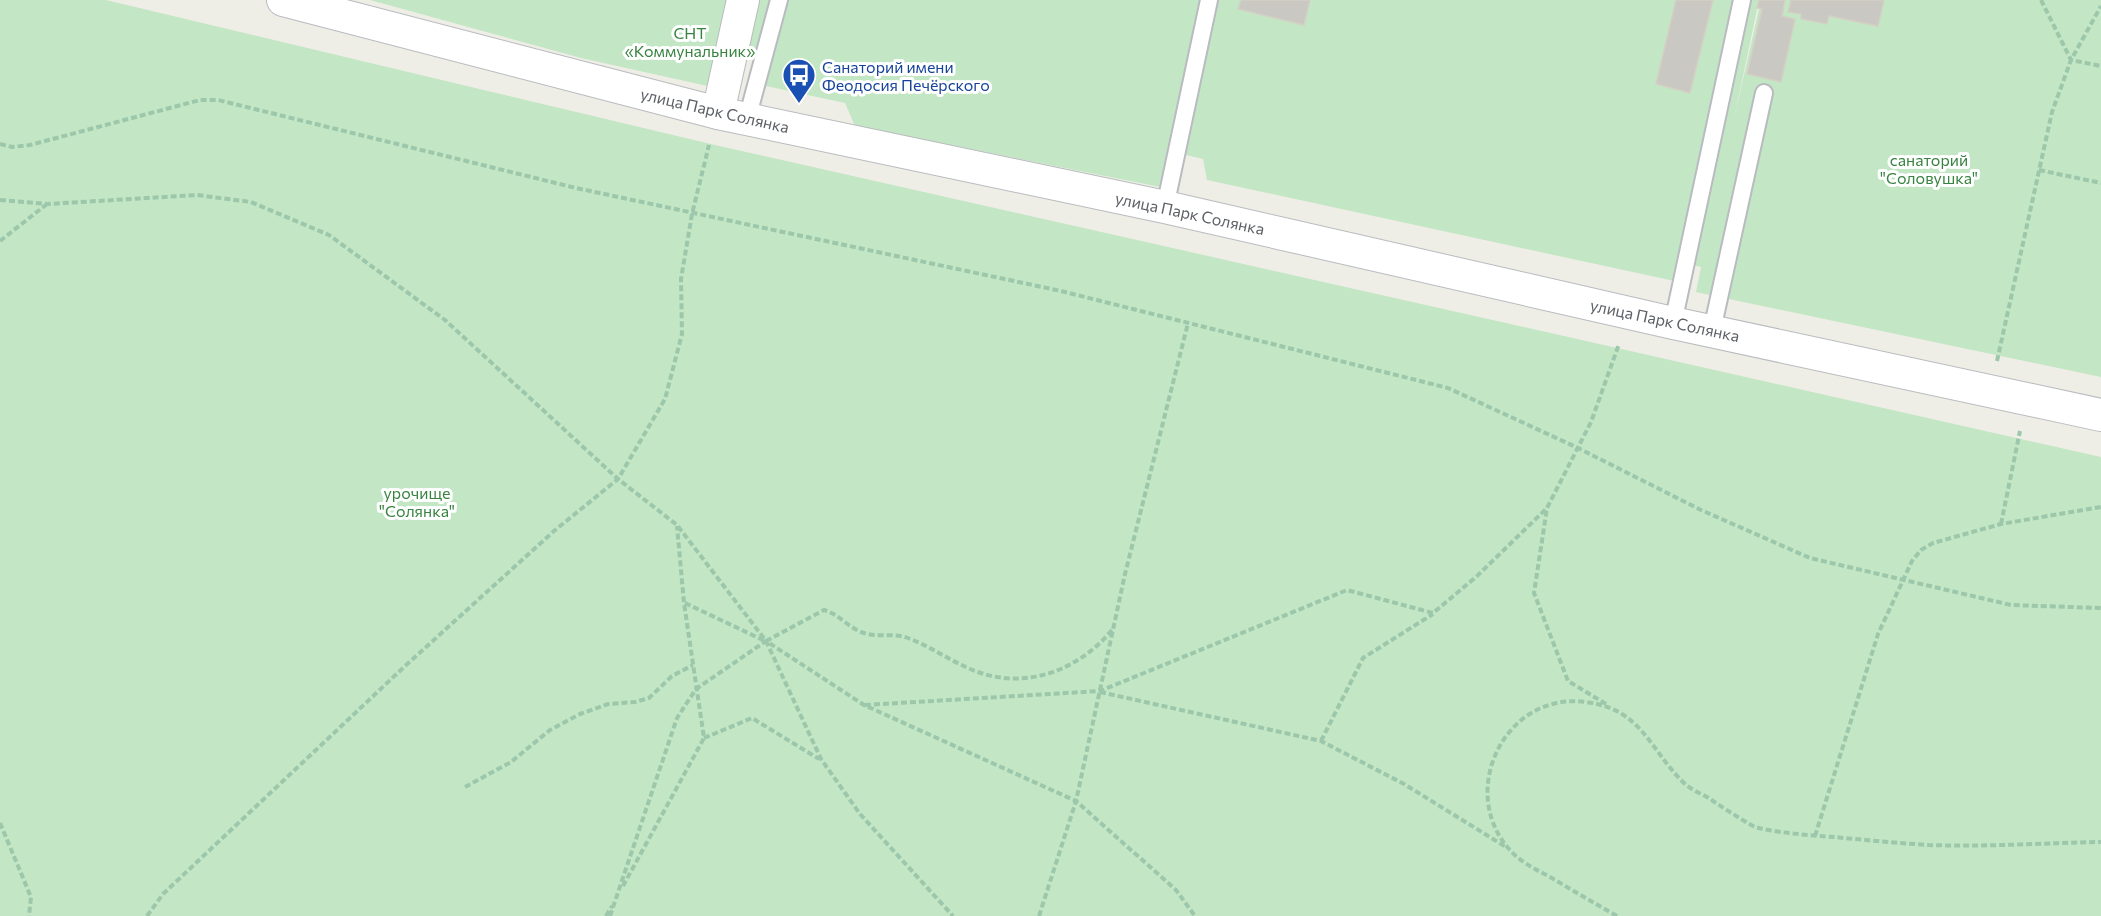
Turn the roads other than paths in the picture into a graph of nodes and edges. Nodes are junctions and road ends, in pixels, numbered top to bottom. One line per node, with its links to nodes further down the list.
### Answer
1 (282, 0): 7 (street, улица Парк Солянка)
2 (743, 0): 7 (street)
3 (779, 0): 7 (lane)
4 (1209, 0): 8 (lane)
5 (1742, 0): 9 (lane)
6 (1764, 93): 10 (lane)
7 (732, 116): 8 (street, улица Парк Солянка)
8 (1165, 207): 9 (street, улица Парк Солянка)
9 (1673, 322): 10 (street, улица Парк Солянка)
10 (1712, 330): 11 (street, улица Парк Солянка)
11 (2101, 415)

